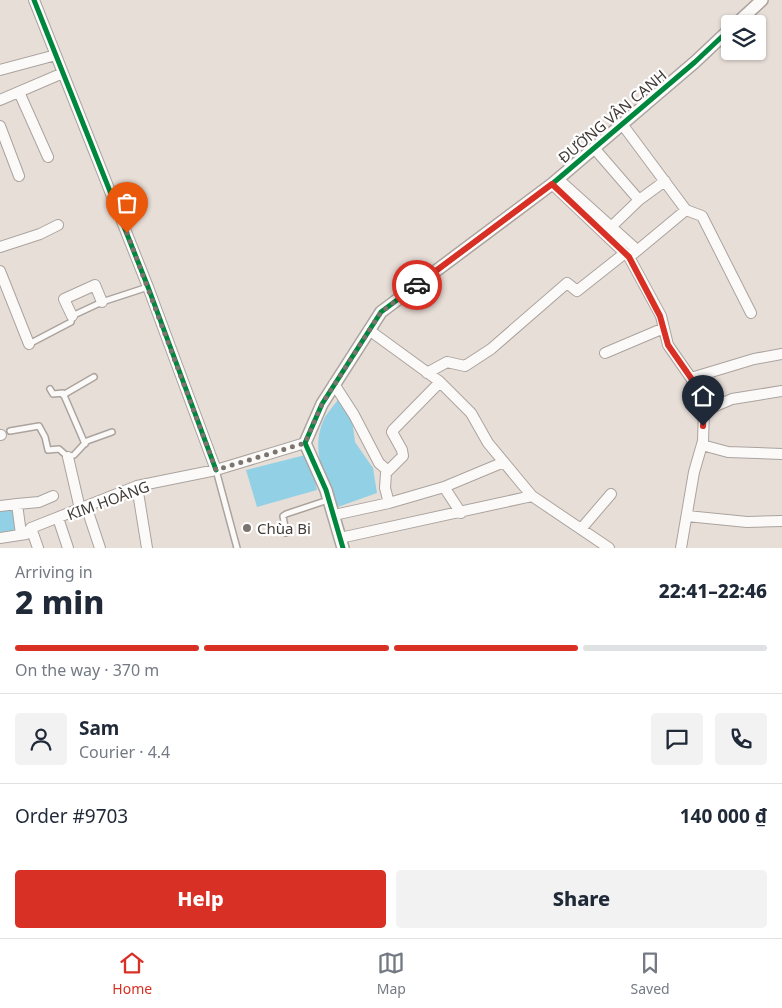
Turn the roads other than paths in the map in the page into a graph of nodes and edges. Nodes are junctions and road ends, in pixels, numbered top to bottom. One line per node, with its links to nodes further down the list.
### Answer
1 (34, 0): 5 (street)
2 (762, 0): 3 (street)
3 (746, 15)
4 (721, 38): 10 (street, ĐƯỜNG VÂN CANH)
5 (56, 55): 6 (street); 7 (street)
6 (0, 70)
7 (63, 73): 8 (street); 24 (street)
8 (19, 92): 9 (street); 13 (street)
9 (0, 100)
10 (622, 124): 12 (street, ĐƯỜNG VÂN CANH); 16 (street)
11 (0, 126): 14 (street)
12 (594, 148): 15 (street, ĐƯỜNG VÂN CANH); 17 (street)
13 (48, 157)
14 (19, 176)
15 (555, 181): 20 (street); 22 (street); 29 (street, ĐƯỜNG VÂN CANH)
16 (664, 181): 17 (street); 18 (street)
17 (640, 200): 20 (street)
18 (686, 210): 22 (street); 26 (street)
19 (58, 225): 21 (street)
20 (611, 226): 22 (street)
21 (0, 247)
22 (630, 253): 28 (street); 33 (street)
23 (0, 271): 30 (street)
24 (148, 287): 25 (lane); 50 (street)
25 (102, 302): 27 (lane); 27 (street)
26 (751, 313)
27 (72, 316): 30 (lane)
28 (664, 328): 31 (street); 35 (street)
29 (369, 330): 33 (street); 37 (street, ĐƯỜNG VÂN CANH)
30 (29, 344)
31 (605, 352)
32 (782, 354): 35 (street)
33 (428, 373): 36 (street)
34 (94, 378): 40 (lane)
35 (691, 378): 41 (street)
36 (440, 382): 49 (street); 51 (street)
37 (334, 384): 44 (street, ĐƯỜNG VÂN CANH); 51 (street)
38 (50, 389): 40 (lane)
39 (782, 390): 41 (street)
40 (63, 394): 45 (lane)
41 (704, 411): 46 (street)
42 (112, 432): 45 (lane)
43 (4, 434): 48 (lane)
44 (305, 443): 50 (street, KIM HOÀNG); 57 (street)
45 (85, 444): 48 (lane)
46 (702, 445): 47 (street); 64 (street)
47 (782, 454)
48 (68, 457): 61 (street)
49 (504, 462): 53 (street); 56 (street)
50 (216, 470): 52 (street, KIM HOÀNG); 77 (lane)
51 (387, 470): 58 (street)
52 (137, 486): 61 (street, KIM HOÀNG); 76 (street)
53 (444, 487): 58 (street); 62 (street)
54 (611, 494): 68 (street)
55 (53, 496): 59 (street)
56 (532, 496): 62 (street); 68 (street)
57 (329, 500): 63 (street); 69 (lane)
58 (389, 503): 63 (street)
59 (17, 504): 60 (street); 70 (street)
60 (0, 506)
61 (83, 508): 65 (street, KIM HOÀNG); 75 (street)
62 (461, 513): 72 (street)
63 (334, 515): 72 (street)
64 (687, 516): 66 (street); 79 (street)
65 (58, 518): 67 (street, KIM HOÀNG); 74 (street)
66 (782, 521)
67 (31, 528): 70 (street, KIM HOÀNG); 73 (street)
68 (581, 529): 78 (street)
69 (286, 532)
70 (22, 534): 71 (street, KIM HOÀNG)
71 (0, 538)
72 (341, 543)
73 (38, 548)
74 (68, 548)
75 (100, 548)
76 (147, 548)
77 (237, 548)
78 (609, 548)
79 (681, 548)

